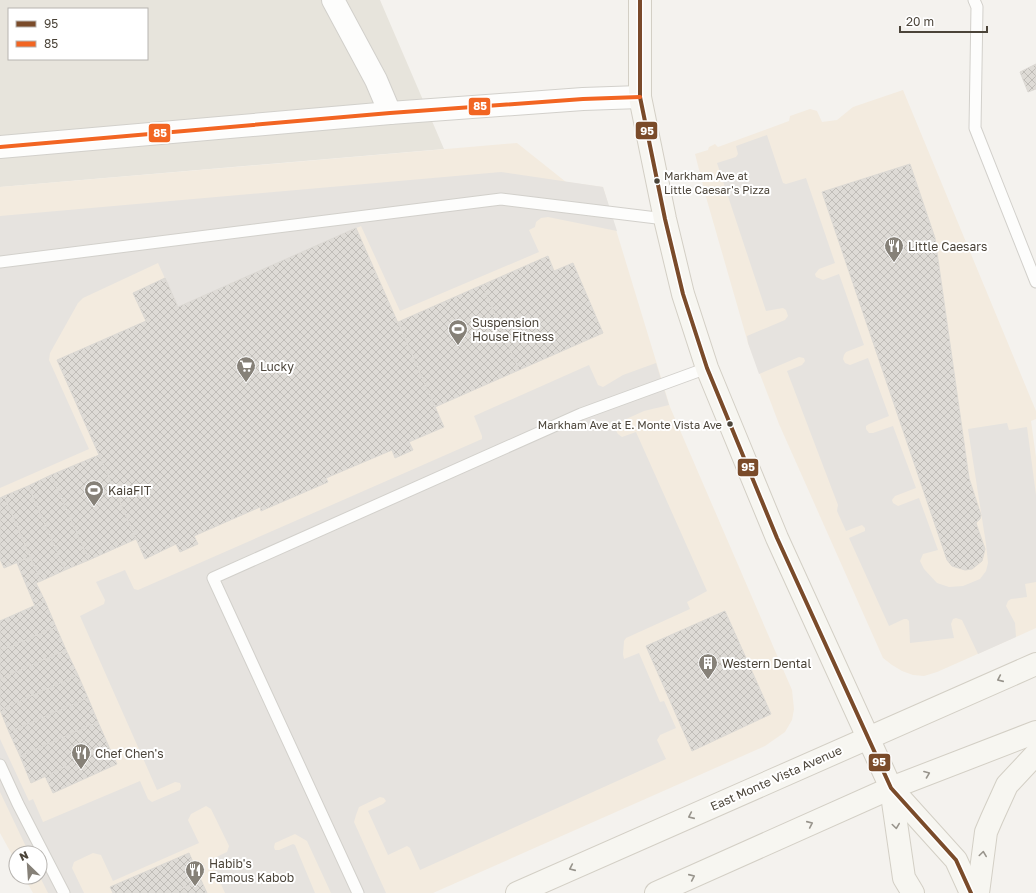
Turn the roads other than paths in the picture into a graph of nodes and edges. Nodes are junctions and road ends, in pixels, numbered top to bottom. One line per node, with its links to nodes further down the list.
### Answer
1 (333, 0): 5 (street)
2 (640, 0): 4 (main road)
3 (974, 0): 9 (lane)
4 (640, 97): 5 (street); 7 (main road)
5 (390, 113): 6 (street)
6 (0, 147)
7 (665, 219): 8 (lane); 10 (main road)
8 (0, 262)
9 (1036, 282)
10 (706, 368): 13 (main road); 18 (lane)
11 (1036, 664): 13 (main road, East Monte Vista Avenue, one-way to 13)
12 (1036, 732): 16 (main road, one-way to 12)
13 (868, 738): 16 (main road); 19 (main road, East Monte Vista Avenue, one-way to 19)
14 (1036, 754): 23 (main road, one-way to 14)
15 (0, 765): 17 (lane)
16 (891, 788): 20 (main road, one-way to 16); 21 (main road, one-way to 21); 22 (main road)
17 (64, 893)
18 (358, 893)
19 (517, 893)
20 (656, 893)
21 (913, 893)
22 (971, 893)
23 (978, 893)

